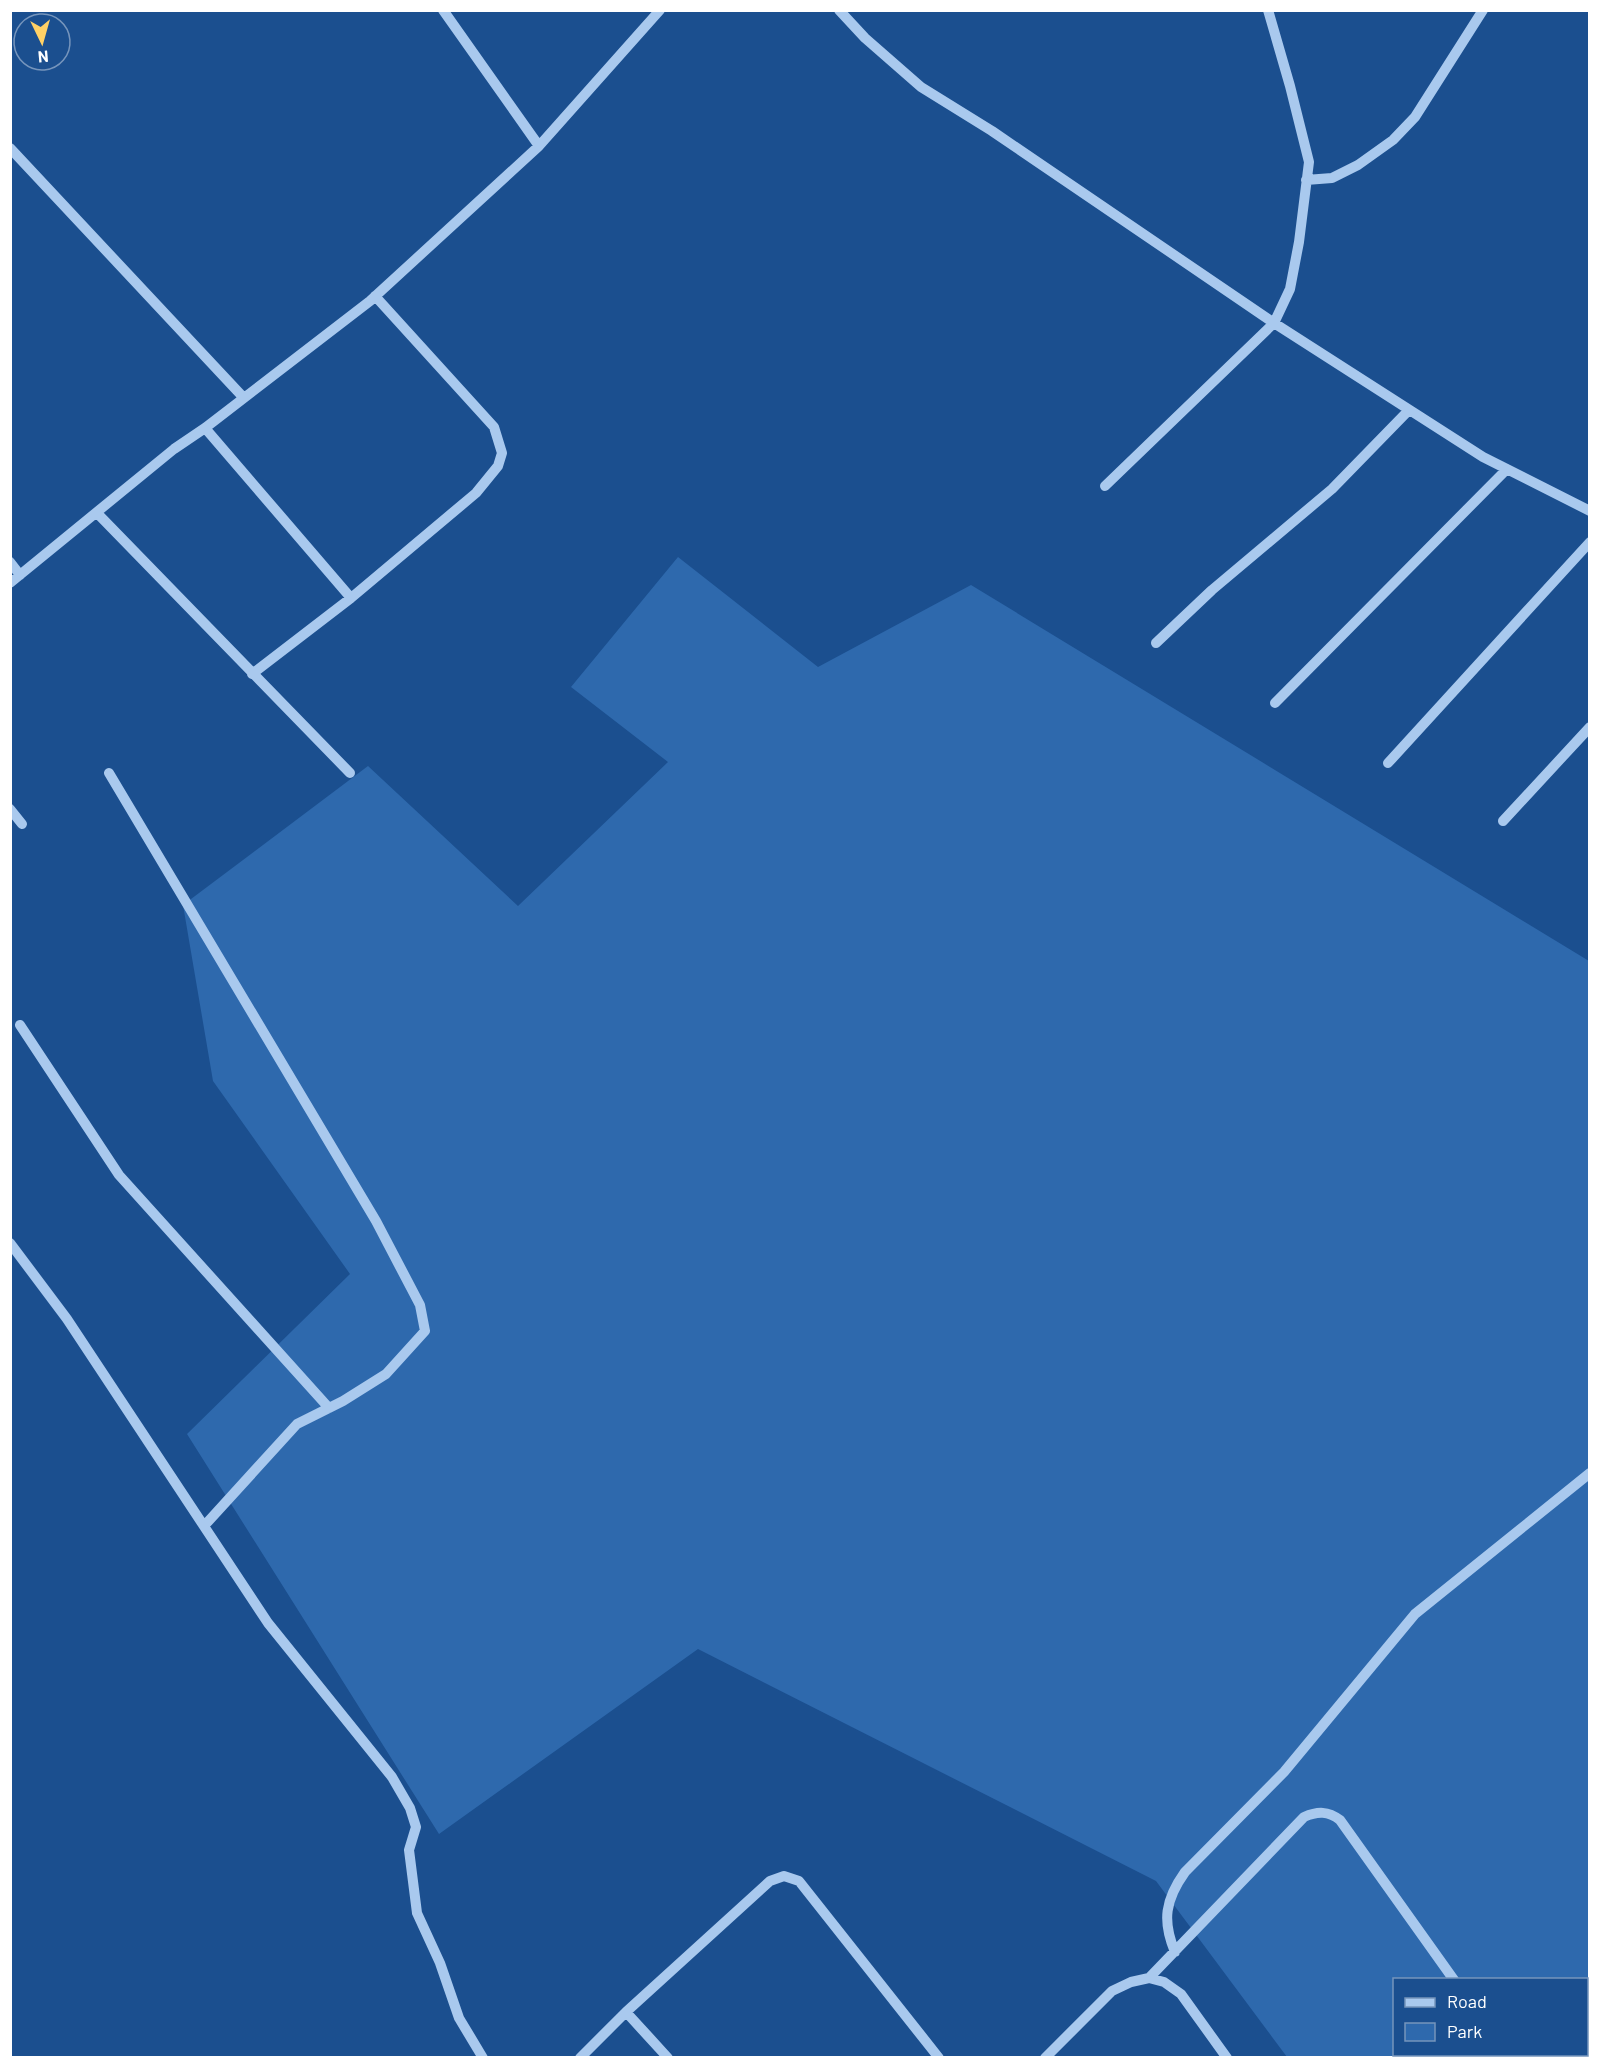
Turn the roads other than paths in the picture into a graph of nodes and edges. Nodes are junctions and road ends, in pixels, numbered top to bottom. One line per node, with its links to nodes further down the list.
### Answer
1 (443, 10): 6 (street)
2 (660, 10): 6 (street)
3 (839, 10): 10 (street)
4 (1268, 10): 8 (street)
5 (1483, 10): 8 (street)
6 (539, 146): 9 (street)
7 (10, 148): 11 (street)
8 (1306, 180): 10 (street)
9 (375, 296): 11 (street); 22 (street)
10 (1274, 323): 12 (street); 15 (street)
11 (243, 397): 13 (street)
12 (1410, 410): 14 (street); 23 (street)
13 (205, 428): 17 (street); 22 (street)
14 (1507, 469): 16 (street); 25 (street)
15 (1105, 486)
16 (1590, 511)
17 (97, 513): 20 (street); 24 (street)
18 (1590, 542): 27 (street)
19 (10, 562): 20 (street)
20 (20, 575): 21 (street)
21 (10, 583)
22 (351, 598): 24 (street)
23 (1156, 643)
24 (252, 674): 29 (street)
25 (1275, 703)
26 (1590, 727): 31 (street)
27 (1388, 763)
28 (109, 773): 35 (street)
29 (350, 773)
30 (10, 809): 32 (street)
31 (1503, 821)
32 (22, 824)
33 (20, 1025): 35 (street)
34 (10, 1244): 37 (street)
35 (329, 1408): 37 (street)
36 (1590, 1473): 38 (street)
37 (204, 1526): 42 (street)
38 (1175, 1952): 39 (street); 40 (street)
39 (1149, 1978): 46 (street); 47 (street)
40 (1453, 1978)
41 (626, 2012): 43 (street); 44 (street); 45 (street)
42 (483, 2058)
43 (580, 2058)
44 (668, 2058)
45 (939, 2058)
46 (1045, 2058)
47 (1227, 2058)

